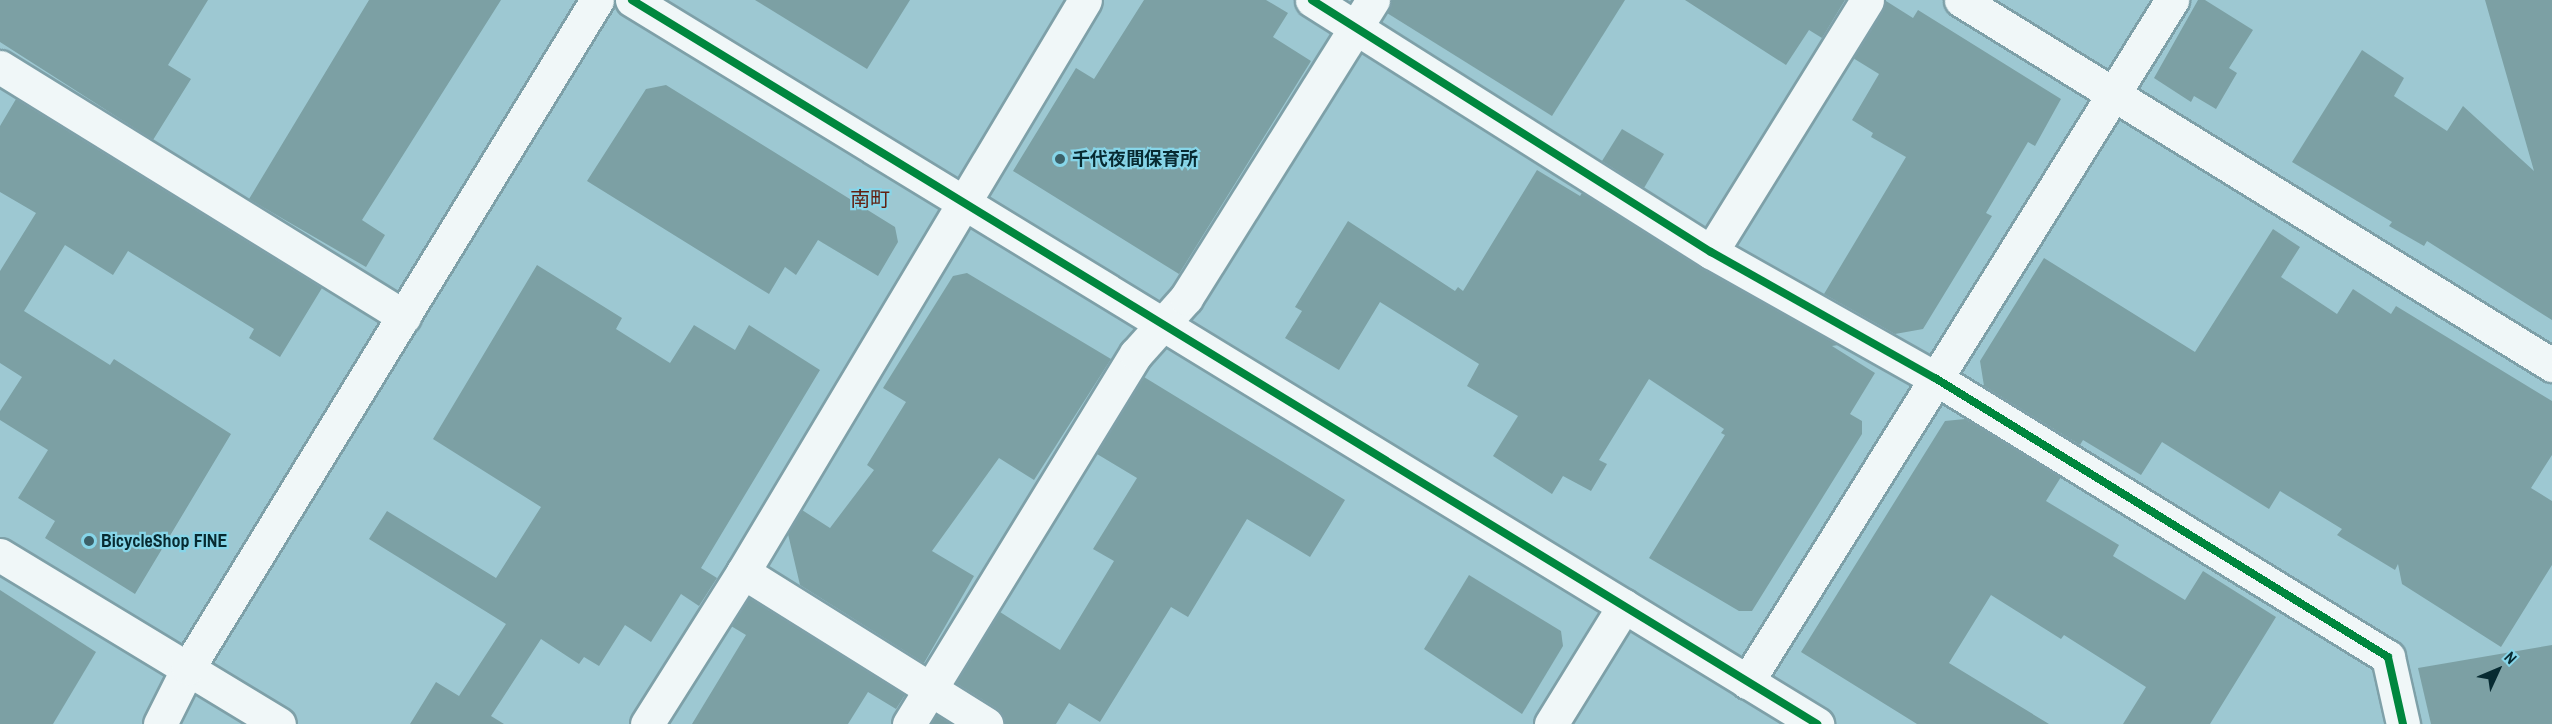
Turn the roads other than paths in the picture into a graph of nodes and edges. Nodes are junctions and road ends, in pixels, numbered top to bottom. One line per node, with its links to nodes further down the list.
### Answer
1 (597, 0): 13 (street)
2 (632, 0): 11 (street)
3 (1085, 0): 11 (street)
4 (1312, 0): 8 (street)
5 (1867, 0): 12 (street)
6 (1961, 0): 10 (street)
7 (2172, 0): 10 (street)
8 (1365, 13): 12 (street); 14 (street)
9 (0, 67): 13 (street)
10 (2114, 92): 15 (street); 16 (street)
11 (962, 203): 14 (street); 18 (street)
12 (1711, 252): 16 (street)
13 (404, 317): 20 (street)
14 (1163, 323): 19 (street); 22 (street)
15 (2552, 365)
16 (1935, 378): 21 (street); 30 (street)
17 (0, 555): 20 (street)
18 (743, 572): 22 (street); 25 (street)
19 (1624, 606): 21 (street); 28 (street)
20 (188, 668): 23 (street); 24 (street)
21 (1747, 682): 29 (street)
22 (930, 692): 26 (street); 27 (street)
23 (159, 721)
24 (279, 724)
25 (647, 724)
26 (909, 724)
27 (986, 724)
28 (1551, 724)
29 (1816, 724)
30 (2403, 724)

